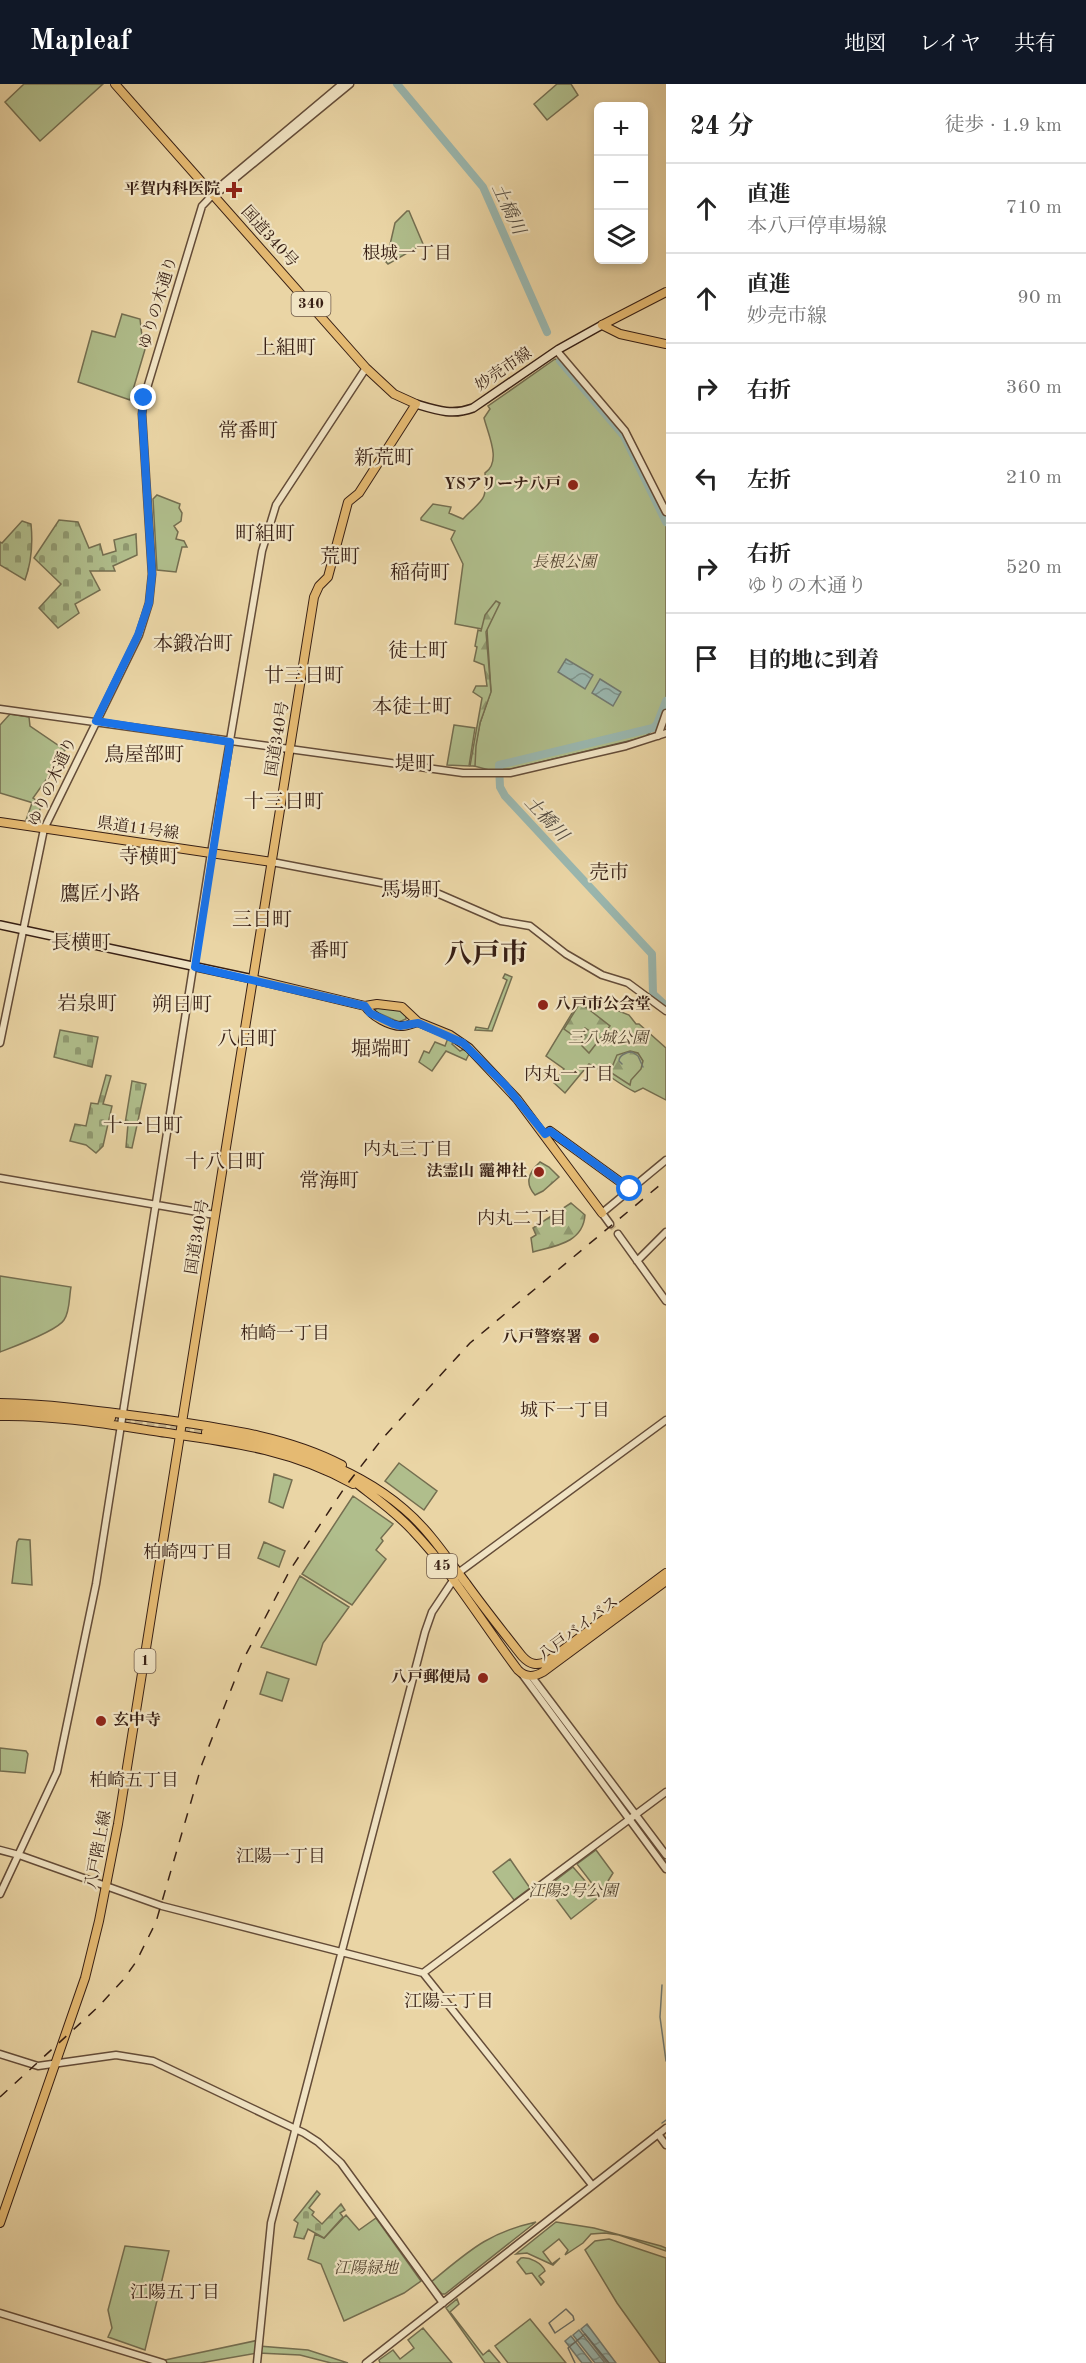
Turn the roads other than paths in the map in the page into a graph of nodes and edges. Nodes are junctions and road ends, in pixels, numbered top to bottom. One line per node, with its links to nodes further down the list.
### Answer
1 (115, 84): 4 (main road, 国道340号 / 340)
2 (342, 84): 4 (street, ゆりの木通り)
3 (350, 84): 4 (street, ゆりの木通り)
4 (213, 195): 9 (main road, 国道340号 / 340); 14 (street, ゆりの木通り)
5 (666, 292): 6 (main road)
6 (602, 325): 7 (main road); 8 (main road, 妙売市線)
7 (666, 344)
8 (557, 351): 10 (main road, 妙売市線); 11 (street)
9 (366, 368): 10 (main road, 国道340号 / 340); 17 (street)
10 (416, 404): 18 (main road, 国道340号)
11 (666, 513)
12 (0, 709): 14 (street)
13 (666, 713): 16 (street)
14 (96, 721): 17 (street); 20 (street, ゆりの木通り)
15 (666, 733): 16 (street)
16 (658, 736): 18 (street)
17 (230, 742): 18 (street); 21 (street)
18 (290, 749): 22 (main road, 国道340号)
19 (0, 822): 20 (main road, 県道11号線)
20 (44, 829): 21 (main road, 県道11号線); 24 (street, ゆりの木通り)
21 (211, 853): 22 (main road, 県道11号線); 25 (street)
22 (272, 862): 26 (main road, 国道340号); 28 (street)
23 (0, 925): 24 (main road)
24 (22, 930): 25 (main road); 30 (street, ゆりの木通り)
25 (195, 967): 26 (main road); 35 (street)
26 (253, 979): 27 (main road); 37 (main road, 国道340号)
27 (365, 1006): 29 (main road); 29 (main road)
28 (666, 1011)
29 (418, 1023): 31 (main road)
30 (0, 1043)
31 (545, 1134): 34 (main road); 36 (main road)
32 (666, 1160): 34 (street)
33 (0, 1178): 35 (street)
34 (630, 1189): 36 (street)
35 (157, 1206): 37 (street); 45 (street)
36 (602, 1213): 38 (street)
37 (215, 1215): 49 (main road, 国道340号)
38 (610, 1224)
39 (666, 1232): 41 (street)
40 (618, 1234): 41 (street)
41 (637, 1261): 42 (street)
42 (666, 1300)
43 (0, 1403): 45 (main road)
44 (0, 1409): 47 (main road)
45 (124, 1414): 49 (main road); 50 (street)
46 (0, 1416): 50 (main road)
47 (111, 1418)
48 (666, 1420): 55 (street)
49 (182, 1422): 52 (main road, 国道340号); 53 (main road)
50 (122, 1426): 52 (main road); 68 (street)
51 (206, 1432): 53 (main road, 八戸バイパス / 45)
52 (180, 1435): 53 (main road); 71 (main road, 八戸階上線 / 1)
53 (369, 1488): 55 (main road, 八戸バイパス / 45)
54 (666, 1573): 58 (main road, 八戸バイパス)
55 (455, 1576): 57 (main road, 八戸バイパス / 45); 59 (main road, 八戸バイパス / 45); 73 (street)
56 (666, 1581): 60 (main road, 八戸バイパス)
57 (477, 1598): 58 (main road, 八戸バイパス / 45); 61 (main road, 45)
58 (548, 1661): 61 (main road)
59 (521, 1672): 61 (main road, 八戸バイパス / 45); 63 (street)
60 (543, 1672): 61 (main road, 八戸バイパス); 62 (street)
61 (532, 1677): 62 (street); 63 (street)
62 (541, 1689): 65 (street)
63 (556, 1721): 66 (street)
64 (666, 1792): 65 (street)
65 (636, 1815): 66 (street); 69 (street)
66 (629, 1819): 70 (street); 74 (street)
67 (0, 1850): 68 (street)
68 (19, 1854): 71 (street); 72 (street)
69 (666, 1855)
70 (666, 1869)
71 (106, 1887): 73 (street); 76 (main road, 八戸階上線 / 1)
72 (0, 1894)
73 (342, 1952): 74 (street); 78 (street)
74 (423, 1974): 81 (street)
75 (0, 2054): 76 (street)
76 (56, 2063): 78 (street); 82 (main road, 八戸階上線 / 1)
77 (666, 2128): 79 (street)
78 (296, 2129): 83 (street); 86 (street)
79 (657, 2134): 80 (street); 81 (street)
80 (666, 2145)
81 (592, 2186): 83 (street)
82 (0, 2223)
83 (443, 2303): 87 (street)
84 (0, 2313): 85 (street)
85 (163, 2363)
86 (257, 2363)
87 (366, 2363)

